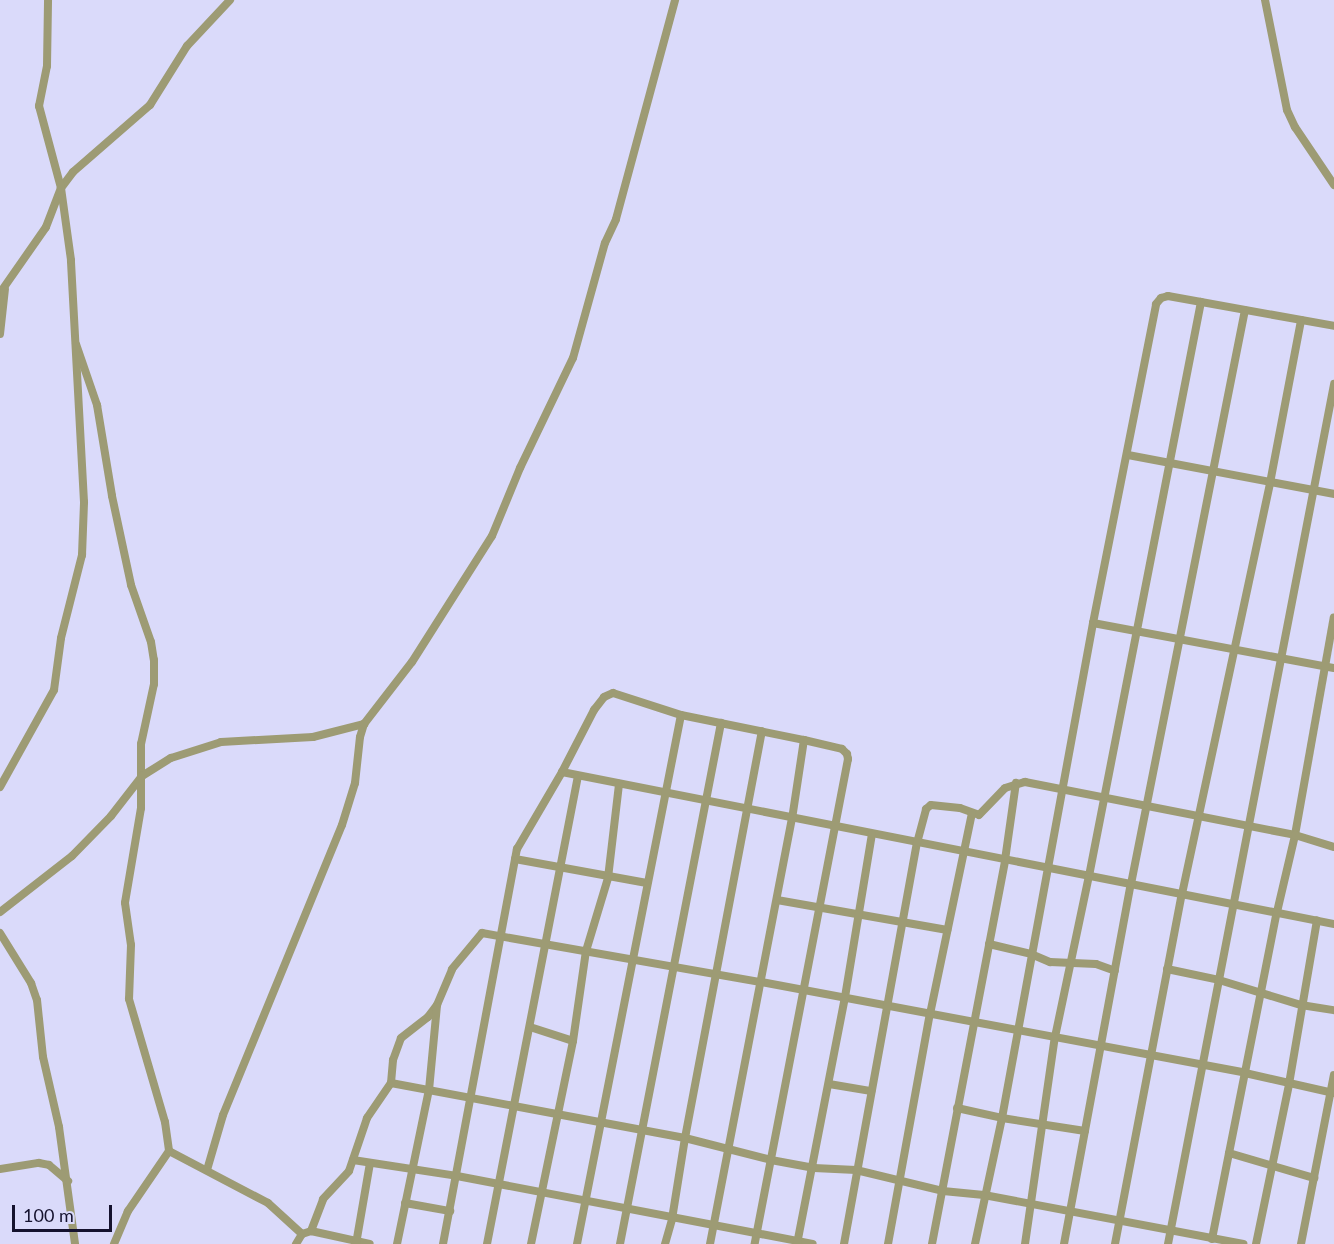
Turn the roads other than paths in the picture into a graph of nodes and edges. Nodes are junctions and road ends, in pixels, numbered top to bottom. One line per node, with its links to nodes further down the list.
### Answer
1 (48, 0): 6 (street)
2 (230, 0): 6 (street)
3 (675, 0): 31 (street)
4 (1265, 0): 5 (street)
5 (1334, 185)
6 (61, 188): 7 (street); 13 (street)
7 (2, 290): 12 (street)
8 (1201, 302): 9 (street); 15 (street); 16 (street)
9 (1245, 310): 10 (street); 17 (street)
10 (1301, 320): 11 (street); 18 (street)
11 (1334, 326)
12 (0, 334)
13 (76, 344): 35 (street); 39 (street)
14 (1334, 384): 19 (street)
15 (1128, 455): 16 (street); 22 (street)
16 (1170, 463): 17 (street); 23 (street)
17 (1212, 472): 18 (street); 24 (street)
18 (1270, 483): 19 (street); 25 (street)
19 (1316, 491): 20 (street); 26 (street)
20 (1334, 494)
21 (1334, 617): 27 (street)
22 (1093, 623): 23 (street); 40 (street)
23 (1137, 632): 24 (street); 42 (street)
24 (1178, 640): 25 (street); 44 (street)
25 (1233, 649): 26 (street); 47 (street)
26 (1282, 658): 27 (street); 50 (street)
27 (1324, 666): 28 (street); 52 (street)
28 (1334, 668)
29 (681, 715): 30 (street); 34 (street); 41 (street)
30 (720, 723): 32 (street); 43 (street)
31 (364, 724): 35 (street); 134 (street)
32 (762, 731): 33 (street); 45 (street)
33 (804, 740): 48 (street); 49 (street)
34 (562, 772): 36 (street); 56 (street)
35 (142, 776): 68 (street); 125 (street)
36 (578, 777): 38 (street); 58 (street)
37 (1016, 783): 40 (street); 46 (street); 57 (street)
38 (620, 784): 41 (street); 61 (street)
39 (0, 787)
40 (1063, 788): 42 (street); 59 (street)
41 (665, 793): 43 (street); 62 (street)
42 (1105, 796): 44 (street); 60 (street)
43 (705, 801): 45 (street); 85 (street)
44 (1148, 805): 47 (street); 63 (street)
45 (747, 809): 48 (street); 88 (street)
46 (972, 813): 53 (street); 55 (street)
47 (1199, 817): 50 (street); 64 (street)
48 (792, 819): 49 (street); 65 (street)
49 (834, 827): 51 (street); 67 (street)
50 (1250, 827): 52 (street); 66 (street)
51 (872, 834): 53 (street); 70 (street)
52 (1295, 835): 54 (street); 69 (street)
53 (917, 843): 55 (street); 72 (street)
54 (1334, 844)
55 (962, 852): 57 (street); 74 (street)
56 (515, 859): 58 (street); 76 (street)
57 (1005, 860): 59 (street); 79 (street)
58 (559, 868): 61 (street); 78 (street)
59 (1047, 868): 60 (street); 81 (street)
60 (1089, 876): 63 (street); 84 (street)
61 (608, 878): 62 (street); 80 (street)
62 (646, 884): 83 (street)
63 (1131, 884): 64 (street); 87 (street)
64 (1182, 894): 66 (street); 86 (street)
65 (777, 900): 67 (street); 90 (street)
66 (1235, 904): 69 (street); 89 (street)
67 (819, 908): 70 (street); 91 (street)
68 (0, 912)
69 (1277, 912): 71 (street); 92 (street)
70 (859, 916): 72 (street); 93 (street)
71 (1317, 920): 73 (street); 96 (street)
72 (902, 922): 74 (street); 95 (street)
73 (1334, 924)
74 (947, 930): 98 (street)
75 (0, 933): 82 (street)
76 (500, 935): 78 (street); 94 (street); 115 (street)
77 (0, 943): 82 (street)
78 (545, 943): 80 (street); 100 (street)
79 (989, 944): 81 (street); 99 (street)
80 (586, 951): 83 (street); 103 (street)
81 (1031, 954): 84 (street); 101 (street)
82 (15, 957): 139 (street)
83 (632, 959): 85 (street); 120 (street)
84 (1069, 962): 87 (street); 102 (street)
85 (675, 968): 88 (street); 122 (street)
86 (1167, 969): 89 (street); 105 (street)
87 (1115, 971): 104 (street)
88 (716, 974): 90 (street); 124 (street)
89 (1220, 980): 92 (street); 106 (street)
90 (761, 981): 91 (street); 126 (street)
91 (805, 990): 93 (street); 129 (street)
92 (1261, 993): 96 (street); 107 (street)
93 (845, 998): 95 (street); 110 (street)
94 (437, 1005): 109 (street); 112 (street)
95 (887, 1005): 98 (street); 113 (street)
96 (1301, 1005): 97 (street); 111 (street)
97 (1334, 1010)
98 (930, 1014): 99 (street); 140 (street)
99 (973, 1022): 101 (street); 117 (street)
100 (530, 1027): 103 (street); 116 (street)
101 (1017, 1030): 102 (street); 119 (street)
102 (1055, 1037): 104 (street); 121 (street)
103 (573, 1041): 118 (street)
104 (1100, 1046): 105 (street); 123 (street)
105 (1150, 1055): 106 (street); 152 (street)
106 (1202, 1065): 107 (street); 155 (street)
107 (1245, 1073): 111 (street); 127 (street)
108 (1334, 1076): 114 (street)
109 (391, 1083): 112 (street); 128 (street)
110 (829, 1084): 113 (street); 132 (street)
111 (1289, 1084): 114 (street); 131 (street)
112 (429, 1090): 115 (street); 135 (street)
113 (871, 1090): 136 (street)
114 (1333, 1093): 138 (street)
115 (472, 1097): 116 (street); 137 (street)
116 (515, 1106): 118 (street); 141 (street)
117 (957, 1108): 119 (street); 142 (street)
118 (557, 1114): 120 (street); 143 (street)
119 (1002, 1118): 121 (street); 144 (street)
120 (600, 1122): 122 (street); 145 (street)
121 (1044, 1125): 123 (street); 147 (street)
122 (642, 1130): 124 (street); 148 (street)
123 (1085, 1131): 150 (street)
124 (685, 1138): 126 (street); 151 (street)
125 (169, 1151): 134 (street); 162 (street)
126 (730, 1151): 129 (street); 153 (street)
127 (1229, 1154): 131 (street); 158 (street)
128 (353, 1160): 130 (street); 154 (street)
129 (771, 1160): 132 (street); 157 (street)
130 (370, 1163): 135 (street); 159 (street)
131 (1271, 1166): 138 (street); 184 (street)
132 (814, 1168): 136 (street); 160 (street)
133 (0, 1170): 139 (street)
134 (207, 1170): 156 (street)
135 (411, 1170): 137 (street); 146 (street)
136 (856, 1170): 140 (street); 175 (street)
137 (457, 1176): 141 (street); 149 (street)
138 (1314, 1178): 185 (street)
139 (68, 1181): 161 (street)
140 (898, 1182): 142 (street); 176 (street)
141 (498, 1185): 143 (street); 167 (street)
142 (944, 1191): 144 (street); 177 (street)
143 (541, 1193): 145 (street); 168 (street)
144 (984, 1195): 147 (street); 178 (street)
145 (585, 1201): 148 (street); 169 (street)
146 (405, 1203): 149 (street); 165 (street)
147 (1033, 1204): 150 (street); 179 (street)
148 (627, 1209): 151 (street); 170 (street)
149 (450, 1211): 166 (street)
150 (1071, 1211): 152 (street); 180 (street)
151 (672, 1219): 153 (street); 171 (street)
152 (1119, 1220): 155 (street); 181 (street)
153 (714, 1226): 157 (street); 172 (street)
154 (311, 1231): 156 (street); 159 (street)
155 (1170, 1232): 158 (street); 182 (street)
156 (302, 1234): 163 (street)
157 (757, 1234): 160 (street); 173 (street)
158 (1212, 1239): 183 (street)
159 (357, 1243): 164 (street)
160 (797, 1243): 174 (street)
161 (75, 1244)
162 (114, 1244)
163 (296, 1244)
164 (369, 1244)
165 (397, 1244)
166 (443, 1244)
167 (487, 1244)
168 (531, 1244)
169 (577, 1244)
170 (620, 1244)
171 (665, 1244)
172 (710, 1244)
173 (755, 1244)
174 (813, 1244)
175 (844, 1244)
176 (888, 1244)
177 (932, 1244)
178 (975, 1244)
179 (1025, 1244)
180 (1064, 1244)
181 (1115, 1244)
182 (1168, 1244)
183 (1243, 1244)
184 (1256, 1244)
185 (1302, 1244)

